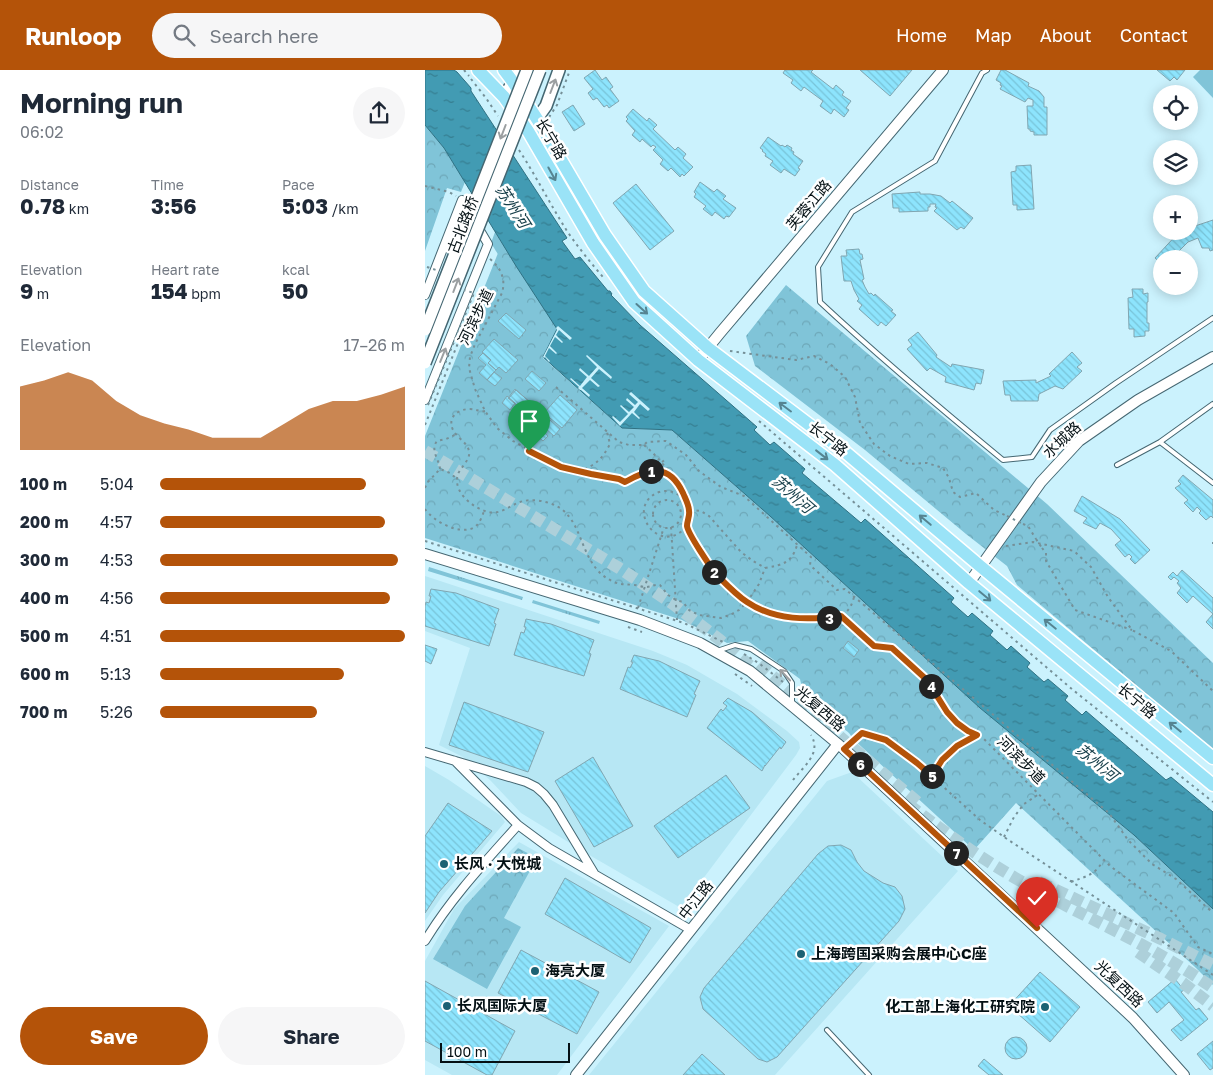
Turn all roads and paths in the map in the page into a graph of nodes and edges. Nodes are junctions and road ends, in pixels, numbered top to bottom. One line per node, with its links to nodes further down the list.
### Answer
1 (478, 70): 11 (main road, 长宁路)
2 (504, 70): 10 (main road, 长宁路)
3 (520, 70): 10 (main road)
4 (527, 70): 23 (main road, 古北路桥, one-way to 23, bridge)
5 (540, 70): 17 (main road, 古北路桥, one-way to 5, bridge)
6 (559, 70): 12 (main road, one-way to 6)
7 (570, 70): 12 (path, bridge)
8 (943, 70): 24 (street, 芙蓉江路)
9 (987, 70): 21 (lane)
10 (513, 82): 11 (main road); 12 (main road, 长宁路)
11 (504, 97): 13 (main road, 长宁路)
12 (540, 123): 13 (main road); 24 (main road, 长宁路)
13 (528, 131): 27 (main road, 长宁路, one-way to 27)
14 (425, 186): 15 (path)
15 (462, 200): 16 (street); 18 (street)
16 (483, 255): 30 (street, one-way to 16); 32 (path, 河滨步道)
17 (455, 286): 28 (main road, 古北路桥, bridge); 30 (path, bridge)
18 (425, 295)
19 (477, 296): 20 (path)
20 (469, 314)
21 (1213, 318)
22 (465, 324): 33 (path)
23 (425, 330)
24 (708, 348): 27 (street, 芙蓉江路); 58 (main road, 长宁路, one-way to 24)
25 (727, 351): 69 (path, bridge)
26 (1213, 358): 56 (street, 水城路)
27 (699, 360): 60 (main road, 长宁路, one-way to 60)
28 (425, 363)
29 (556, 387): 34 (path)
30 (427, 403)
31 (1213, 404): 36 (lane)
32 (485, 411): 35 (path); 42 (path, 河滨步道)
33 (425, 425)
34 (607, 432): 37 (path); 42 (path)
35 (455, 435): 41 (path); 43 (path)
36 (1160, 442): 40 (lane); 44 (lane)
37 (643, 445): 39 (path); 55 (path)
38 (667, 458): 39 (path)
39 (662, 462): 46 (path)
40 (1117, 465)
41 (440, 469): 43 (path); 45 (path)
42 (579, 472): 46 (path, 河滨步道)
43 (457, 479): 48 (path)
44 (1213, 483)
45 (425, 488)
46 (686, 501): 49 (path, 河滨步道); 53 (path)
47 (425, 509): 48 (path)
48 (484, 510): 61 (path)
49 (689, 510): 50 (path, 河滨步道); 59 (path)
50 (687, 525): 54 (path); 64 (path)
51 (671, 527): 52 (path); 52 (path); 54 (path)
52 (664, 528): 53 (path)
53 (661, 536): 54 (path); 61 (path)
54 (672, 536): 63 (path)
55 (797, 545): 59 (path); 62 (path)
56 (993, 548): 58 (street, 水城路); 69 (path)
57 (425, 554): 71 (street, 光复西路)
58 (980, 566): 60 (street, 水城路); 80 (main road, 长宁路, one-way to 58)
59 (765, 568): 64 (path)
60 (969, 583): 84 (main road, 长宁路, one-way to 84)
61 (645, 588): 63 (path); 65 (path)
62 (854, 597): 66 (path); 91 (path)
63 (676, 600): 64 (path); 67 (path)
64 (747, 602): 66 (path)
65 (638, 608)
66 (841, 616): 77 (path, 河滨步道)
67 (677, 620)
68 (628, 627): 70 (path)
69 (1132, 630): 74 (path)
70 (645, 633)
71 (714, 651): 75 (street, 光复西路); 75 (lane, one-way to 71)
72 (729, 670): 73 (path)
73 (751, 686)
74 (1213, 691)
75 (792, 705): 78 (street, 光复西路)
76 (810, 732): 83 (path)
77 (977, 735): 82 (path); 85 (path, 河滨步道)
78 (841, 746): 82 (path); 92 (street, 中江路); 99 (street, 光复西路)
79 (425, 752): 81 (street)
80 (1213, 758)
81 (455, 761): 86 (street); 89 (street)
82 (932, 776): 87 (path)
83 (793, 780)
84 (1213, 785)
85 (1039, 794): 87 (path); 88 (path, 河滨步道)
86 (518, 825): 89 (street); 93 (street)
87 (1004, 837): 90 (path)
88 (1104, 860): 90 (path); 94 (path, 河滨步道)
89 (595, 875): 92 (street)
90 (1071, 882): 95 (path)
91 (1213, 913)
92 (691, 930): 97 (street, 中江路)
93 (425, 940)
94 (1213, 954)
95 (1213, 975)
96 (827, 1030): 98 (lane)
97 (576, 1075)
98 (869, 1075)
99 (1183, 1075)

